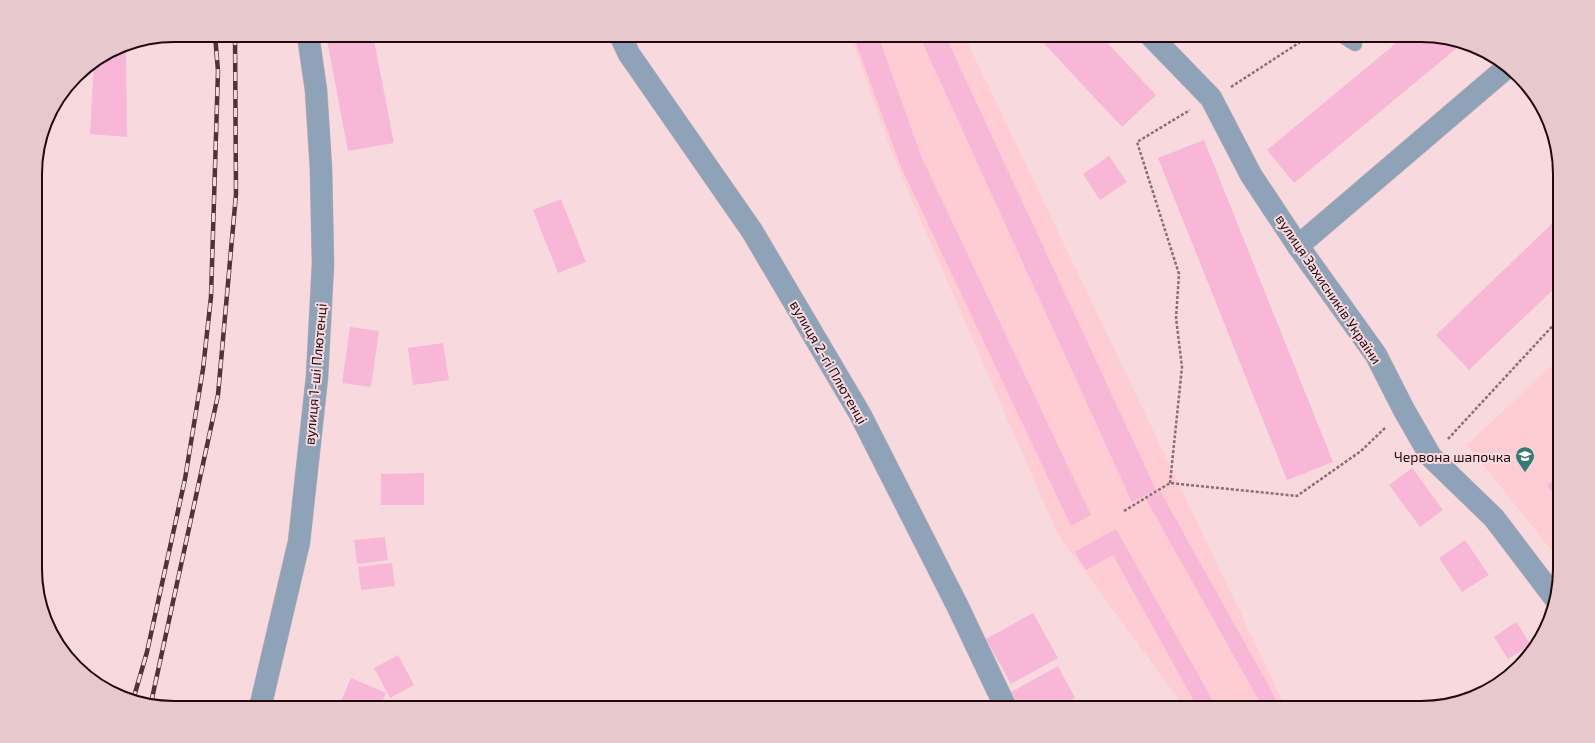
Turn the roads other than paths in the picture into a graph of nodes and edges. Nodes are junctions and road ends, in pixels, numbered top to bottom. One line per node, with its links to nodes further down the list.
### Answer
1 (309, 42): 9 (street, вулиця 1-ші Плютенці)
2 (623, 42): 10 (street, вулиця 2-гі Плютенці)
3 (1157, 42): 7 (street, вулиця Захисників України)
4 (1352, 42): 5 (lane)
5 (1355, 44)
6 (1503, 71): 7 (street)
7 (1298, 246): 8 (street, вулиця Захисників України)
8 (1551, 592)
9 (262, 701)
10 (1003, 701)

